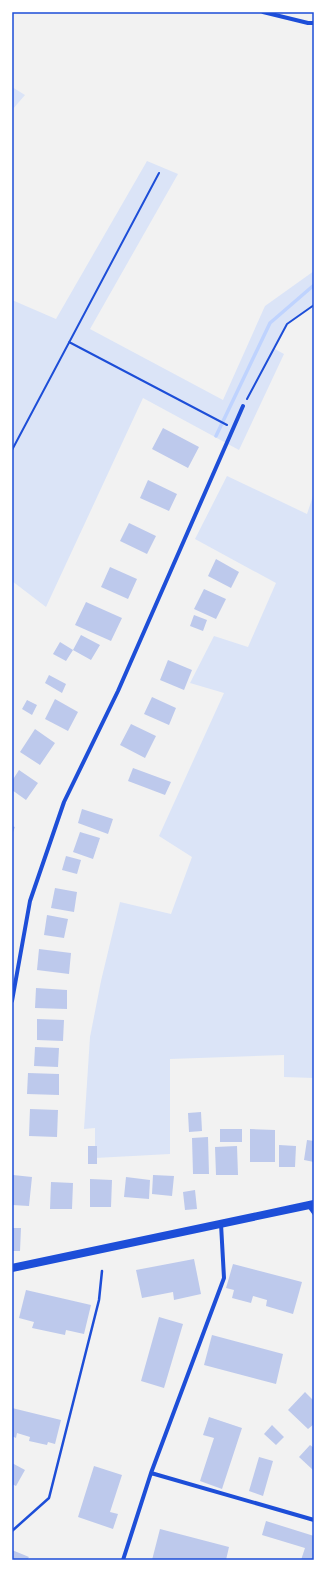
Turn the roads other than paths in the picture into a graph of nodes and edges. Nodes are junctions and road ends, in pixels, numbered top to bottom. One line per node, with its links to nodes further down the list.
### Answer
1 (263, 12): 2 (street)
2 (314, 23)
3 (243, 406): 4 (street)
4 (12, 1001)
5 (311, 1205): 6 (street); 7 (main road)
6 (314, 1213)
7 (221, 1224): 8 (main road); 10 (street)
8 (12, 1268)
9 (102, 1271): 12 (lane)
10 (151, 1473): 11 (street); 13 (street)
11 (314, 1520)
12 (12, 1531)
13 (123, 1560)

